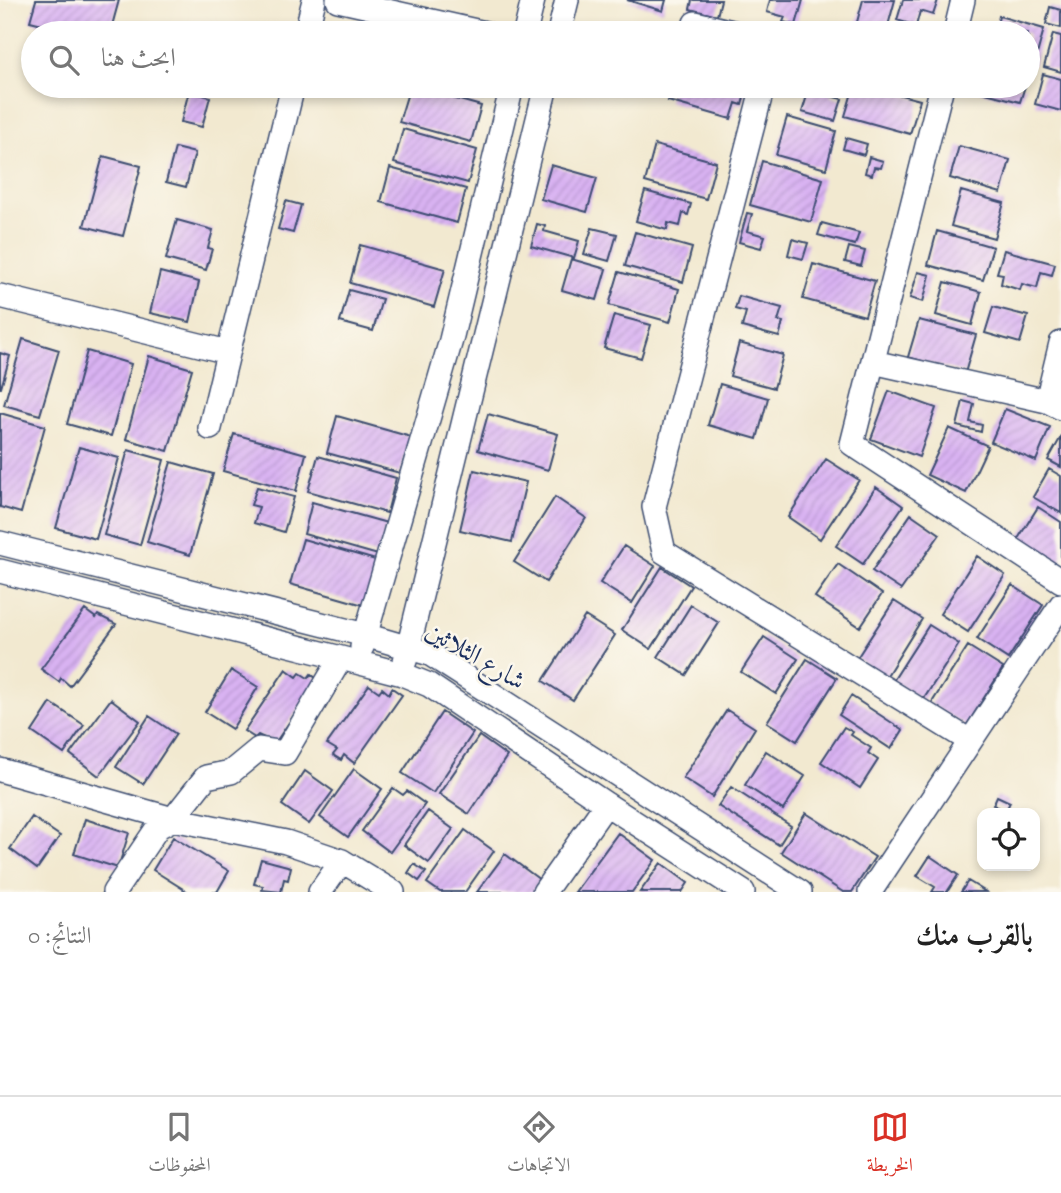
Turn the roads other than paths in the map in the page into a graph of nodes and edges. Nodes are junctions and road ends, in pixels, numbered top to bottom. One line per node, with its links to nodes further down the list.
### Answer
1 (314, 0): 6 (street)
2 (338, 0): 7 (street)
3 (533, 0): 8 (street)
4 (567, 0): 9 (street)
5 (963, 0): 10 (street)
6 (309, 21)
7 (432, 21)
8 (528, 21)
9 (562, 21)
10 (958, 21)
11 (290, 98): 18 (street)
12 (509, 98): 26 (street)
13 (543, 98): 27 (street)
14 (760, 98): 30 (street)
15 (936, 98): 19 (street)
16 (0, 296): 18 (street)
17 (1061, 343): 20 (street)
18 (228, 352): 21 (street)
19 (873, 362): 20 (street); 24 (street)
20 (1054, 405)
21 (210, 428)
22 (0, 543): 26 (street, شارع الثلاثين)
23 (0, 571): 28 (street, شارع الثلاثين)
24 (1061, 581)
25 (1061, 605): 30 (street)
26 (365, 635): 27 (street, شارع الثلاثين); 28 (street)
27 (409, 647): 29 (street); 40 (street, شارع الثلاثين)
28 (349, 660): 29 (street, شارع الثلاثين); 33 (street)
29 (402, 674): 32 (street, شارع الثلاثين)
30 (970, 741): 41 (street)
31 (0, 770): 33 (street)
32 (606, 804): 38 (street); 39 (street, شارع الثلاثين)
33 (173, 819): 34 (street); 35 (street)
34 (342, 861): 36 (street); 37 (street)
35 (114, 892)
36 (320, 892)
37 (393, 892)
38 (544, 892)
39 (743, 892)
40 (800, 892)
41 (870, 892)

